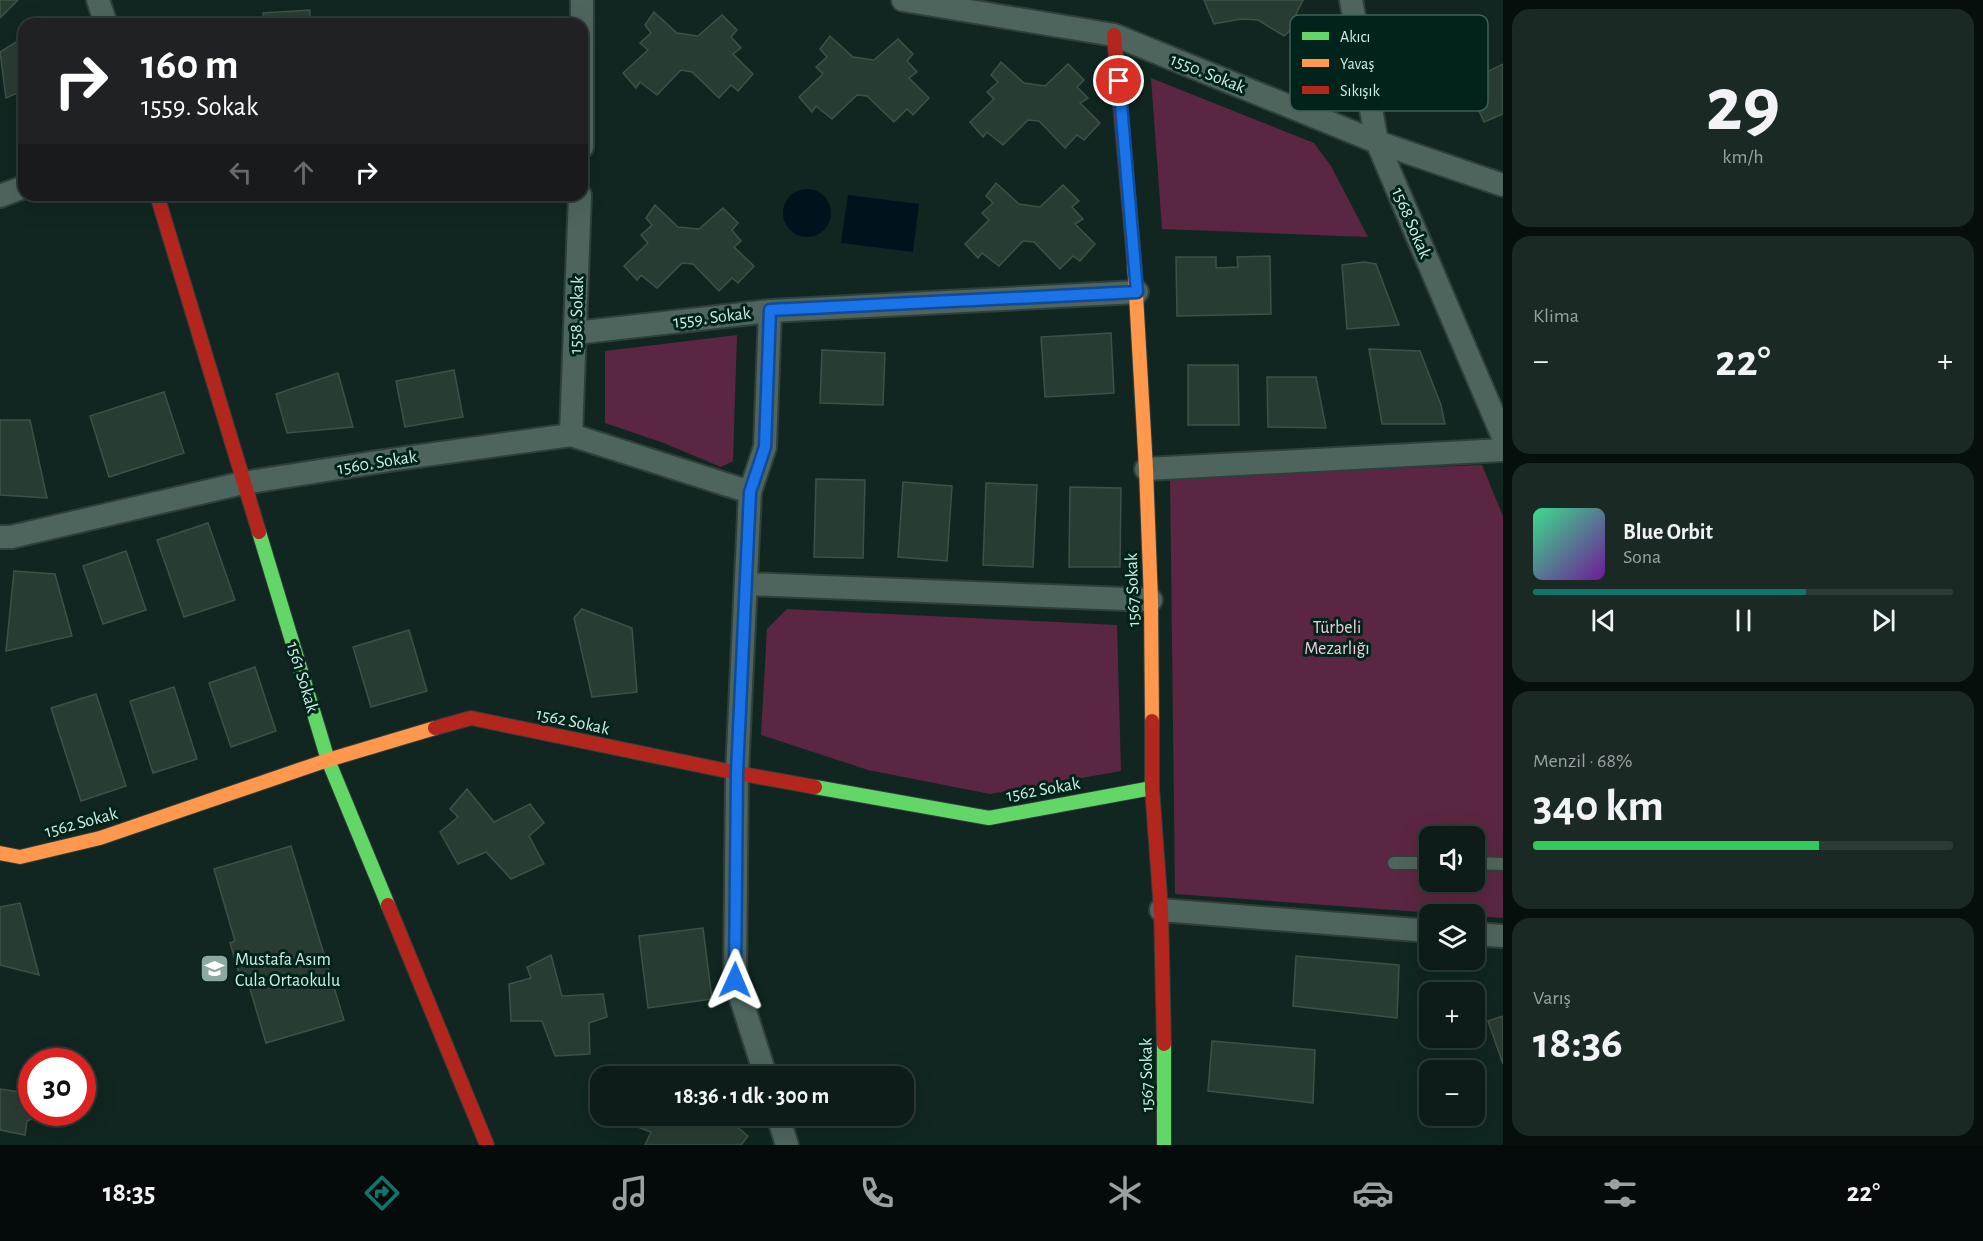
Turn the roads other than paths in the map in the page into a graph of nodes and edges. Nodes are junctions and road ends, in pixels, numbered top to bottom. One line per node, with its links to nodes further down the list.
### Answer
1 (98, 0): 6 (street)
2 (582, 0): 7 (street)
3 (903, 0): 8 (street, 1550. Sokak)
4 (1351, 0): 5 (street, 1568 Sokak)
5 (1354, 15)
6 (104, 18)
7 (582, 18)
8 (1114, 34): 9 (street, 1550. Sokak); 18 (street, 1567 Sokak)
9 (1290, 106)
10 (1302, 111): 12 (street, 1550. Sokak)
11 (1371, 111): 12 (street, 1568 Sokak)
12 (1377, 142): 13 (street, 1550. Sokak); 22 (street, 1568 Sokak)
13 (1503, 185)
14 (18, 190): 15 (street)
15 (0, 196)
16 (159, 201): 25 (street, 1561 Sokak)
17 (580, 201): 20 (street, 1558. Sokak)
18 (1137, 292): 19 (street, 1559. Sokak); 24 (street, 1567 Sokak)
19 (770, 310): 20 (street, 1559. Sokak); 26 (street)
20 (575, 333): 21 (street, 1558. Sokak)
21 (572, 435): 25 (street, 1560. Sokak); 26 (street, 1560. Sokak)
22 (1503, 437)
23 (1503, 450): 24 (street)
24 (1146, 469): 29 (street, 1567 Sokak)
25 (243, 483): 27 (street, 1560. Sokak); 30 (street, 1561 Sokak)
26 (750, 492): 28 (street)
27 (0, 537)
28 (747, 584): 29 (street); 31 (street)
29 (1151, 600): 32 (street, 1567 Sokak)
30 (328, 760): 31 (street, 1562 Sokak); 33 (street, 1562 Sokak); 44 (street, 1561 Sokak)
31 (737, 773): 32 (street, 1562 Sokak); 42 (street)
32 (1152, 788): 38 (street, 1567 Sokak)
33 (0, 853)
34 (1394, 863): 35 (lane)
35 (1419, 863)
36 (1485, 863): 37 (lane)
37 (1503, 864)
38 (1161, 910): 39 (street); 46 (street, 1567 Sokak)
39 (1419, 929)
40 (1485, 935): 41 (street)
41 (1503, 936)
42 (762, 1066)
43 (781, 1126): 45 (street)
44 (487, 1145)
45 (787, 1145)
46 (1164, 1145)

